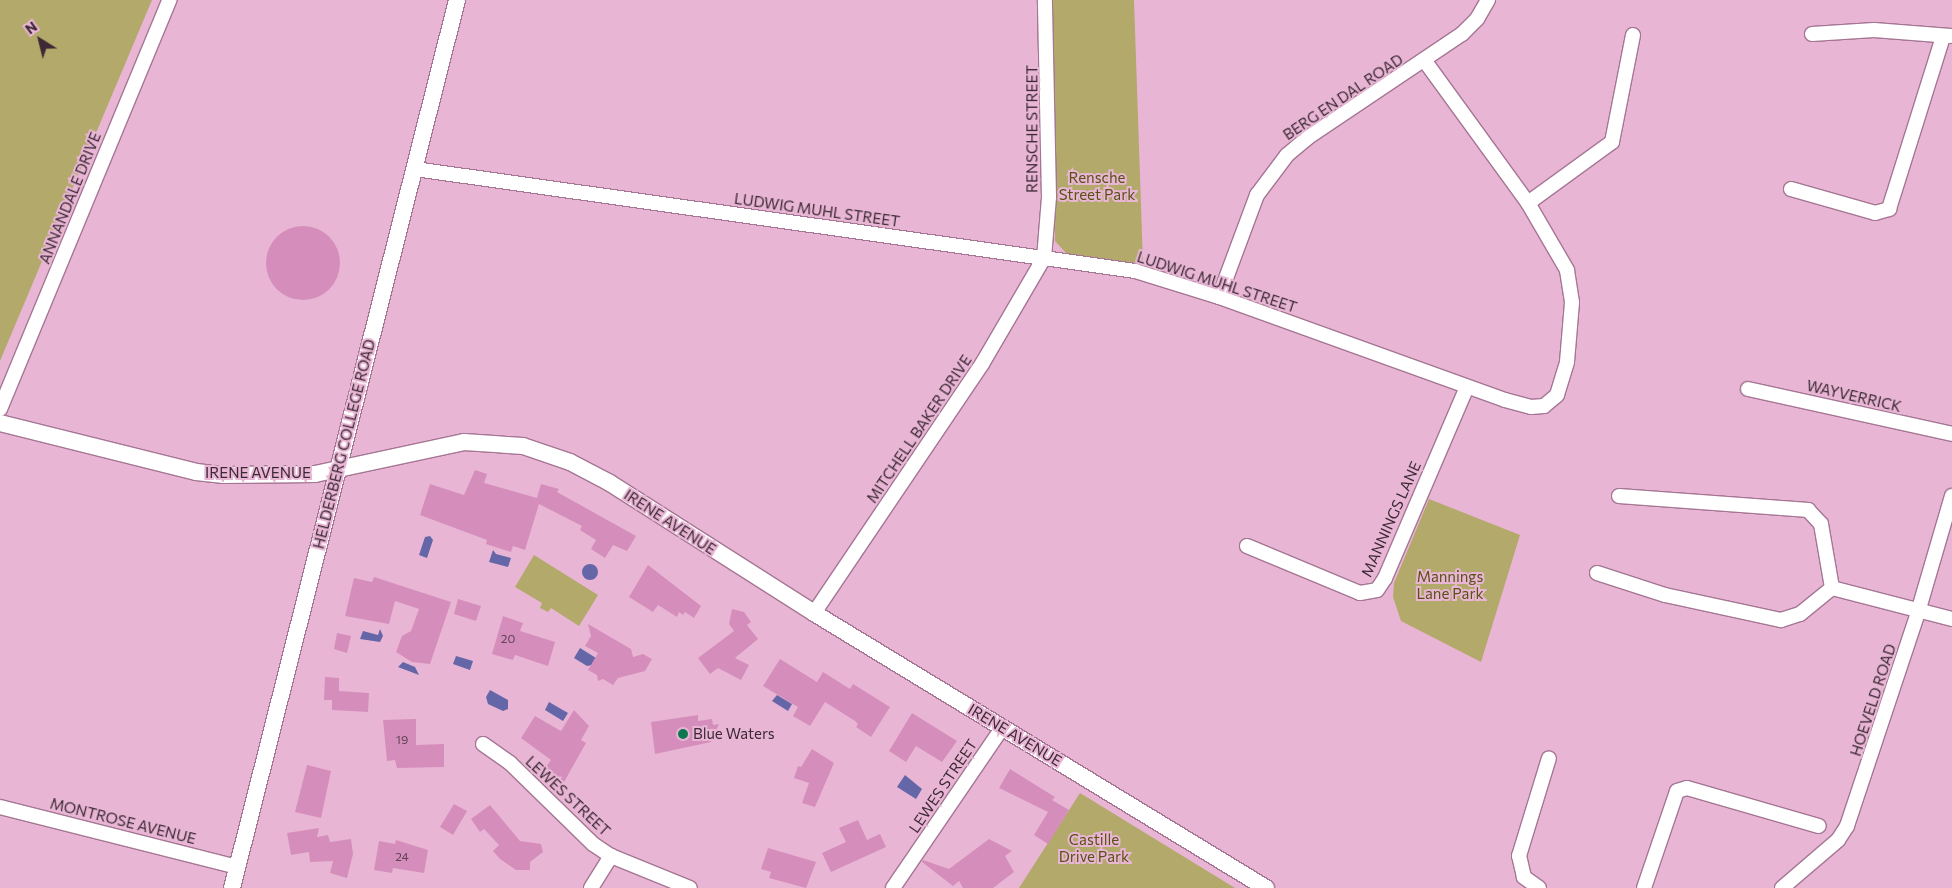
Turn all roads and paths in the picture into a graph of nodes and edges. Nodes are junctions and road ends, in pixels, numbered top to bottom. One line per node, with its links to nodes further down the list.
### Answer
1 (169, 0): 16 (street, ANNANDALE DRIVE)
2 (457, 0): 9 (street, HELDERBERG COLLEGE ROAD)
3 (1046, 0): 12 (street, RENSCHE STREET)
4 (1488, 0): 8 (street, BERG EN DAL ROAD)
5 (1812, 34): 7 (street)
6 (1633, 35): 11 (street)
7 (1947, 36): 10 (street)
8 (1425, 61): 11 (street, LUDWIG MUHL STREET); 13 (street, BERG EN DAL ROAD)
9 (414, 169): 12 (street, LUDWIG MUHL STREET); 19 (street, HELDERBERG COLLEGE ROAD)
10 (1791, 189)
11 (1528, 203): 14 (street, LUDWIG MUHL STREET)
12 (1044, 258): 13 (street, LUDWIG MUHL STREET); 26 (street, MITCHELL BAKER DRIVE)
13 (1219, 297): 14 (street, LUDWIG MUHL STREET)
14 (1467, 387): 22 (street, MANNINGS LANE)
15 (1748, 389): 18 (street, WAYVERRICK)
16 (0, 409)
17 (0, 423): 19 (street, IRENE AVENUE)
18 (1952, 434)
19 (338, 468): 26 (street, IRENE AVENUE); 34 (street, HELDERBERG COLLEGE ROAD)
20 (1619, 496): 24 (street)
21 (1952, 496): 25 (street, HOEVELD ROAD)
22 (1246, 546)
23 (1597, 573): 24 (street)
24 (1832, 588): 25 (street)
25 (1918, 612): 27 (street); 42 (street, HOEVELD ROAD)
26 (814, 613): 28 (street, IRENE AVENUE)
27 (1952, 619)
28 (1003, 727): 38 (street, LEWES STREET); 39 (street, IRENE AVENUE)
29 (484, 744): 33 (street, LEWES STREET)
30 (1549, 758): 40 (street)
31 (0, 807): 34 (street, MONTROSE AVENUE)
32 (1819, 826): 41 (street)
33 (611, 856): 36 (street); 37 (street, LEWES STREET)
34 (237, 867): 35 (street, HELDERBERG COLLEGE ROAD)
35 (232, 888)
36 (591, 888)
37 (690, 888)
38 (893, 888)
39 (1266, 888)
40 (1539, 888)
41 (1644, 888)
42 (1782, 888)

